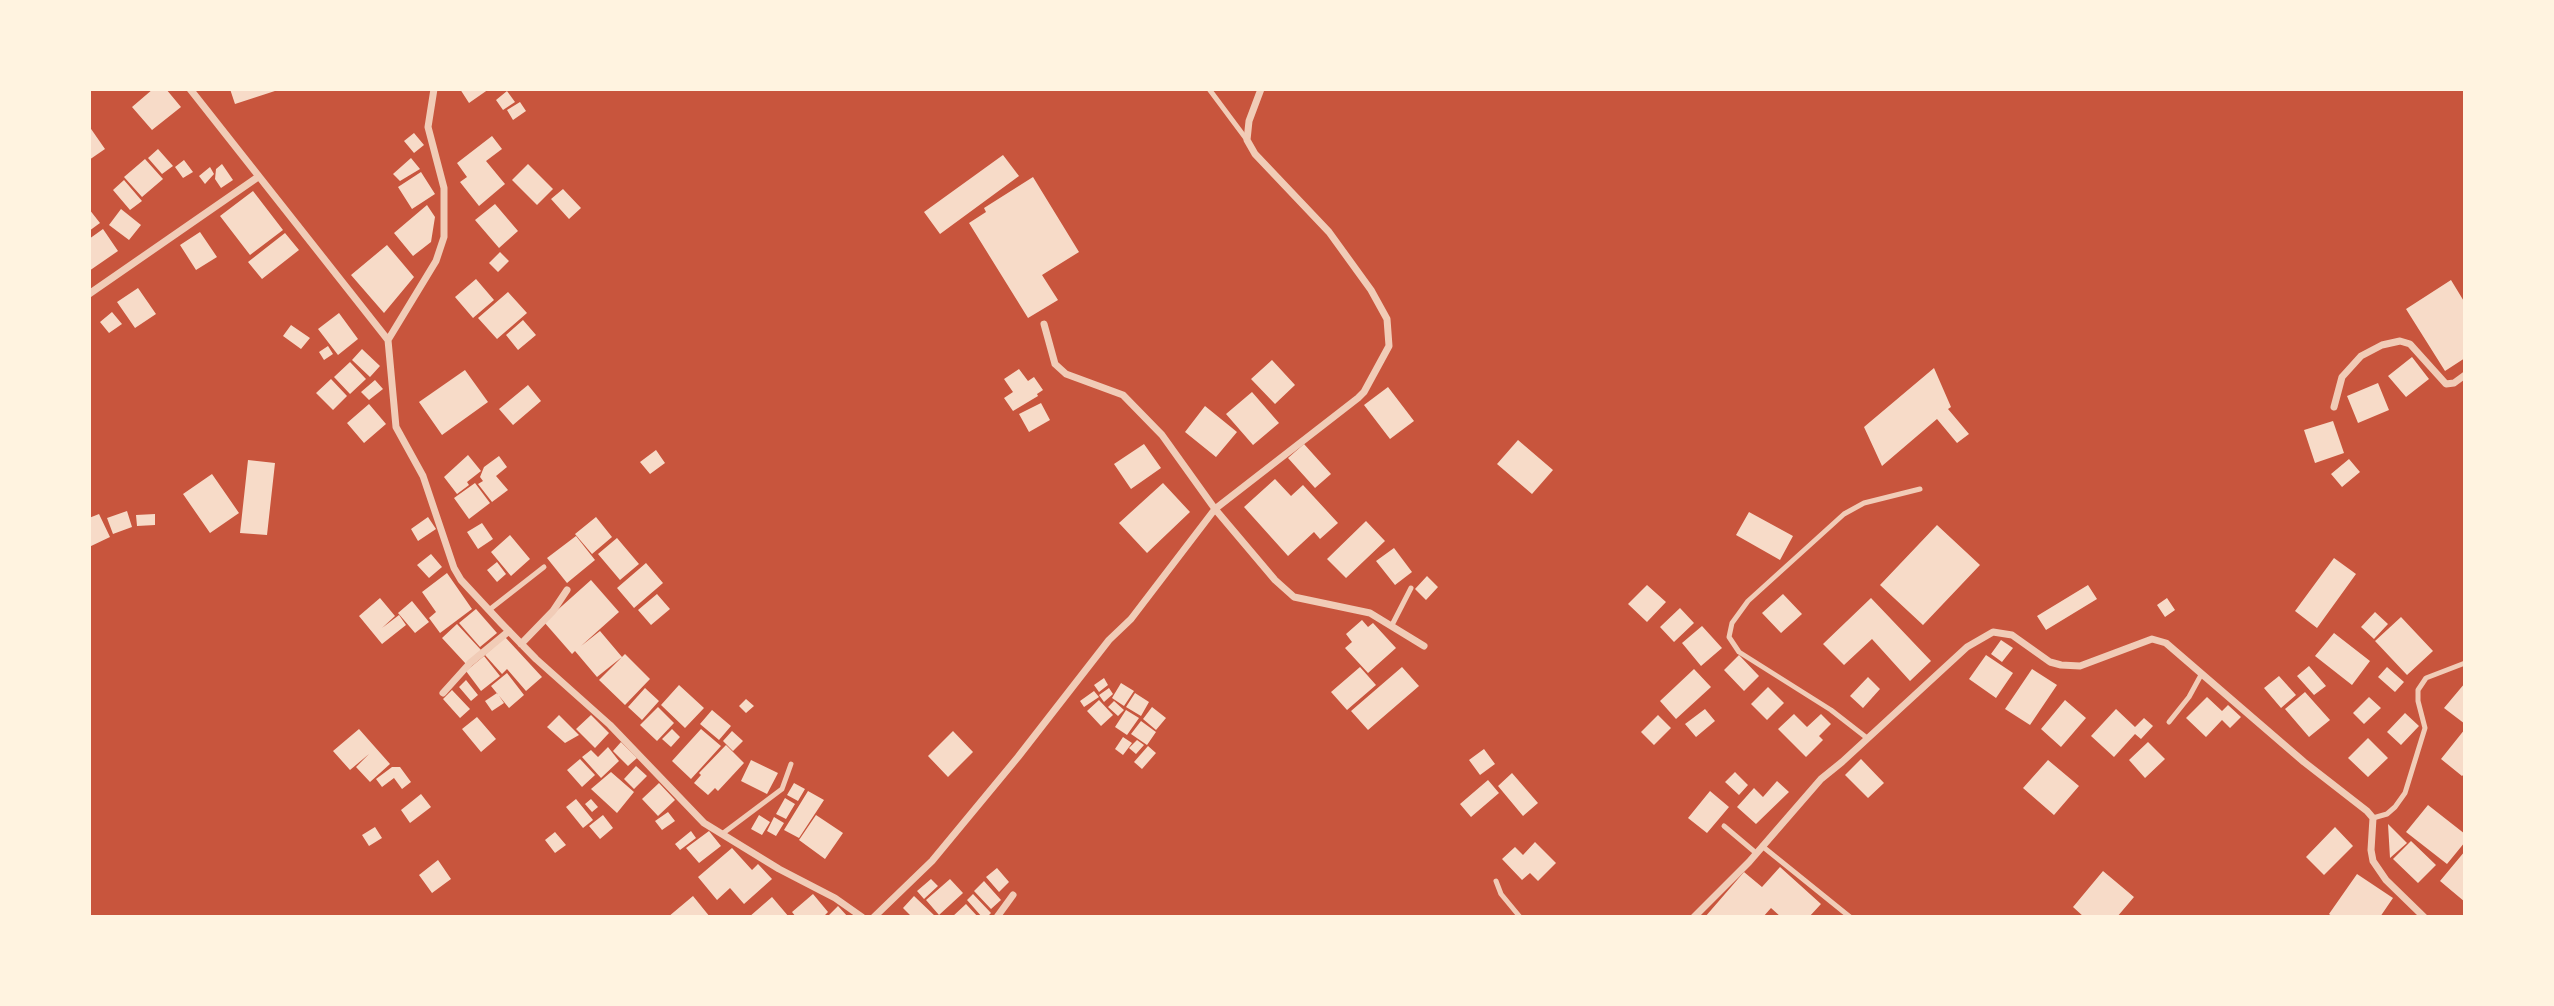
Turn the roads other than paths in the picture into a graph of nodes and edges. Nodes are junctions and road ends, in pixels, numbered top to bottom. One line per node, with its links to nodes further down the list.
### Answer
1 (190, 89): 6 (street)
2 (435, 89): 9 (street)
3 (1209, 89): 5 (lane)
4 (1261, 89): 5 (street)
5 (1247, 141): 13 (street)
6 (258, 177): 7 (street); 9 (street)
7 (89, 294)
8 (1044, 324): 13 (street)
9 (388, 340): 17 (street)
10 (2465, 375): 11 (street)
11 (2334, 407)
12 (1920, 489): 26 (lane)
13 (1215, 509): 18 (street); 36 (street)
14 (544, 567): 17 (lane)
15 (1411, 588): 18 (lane)
16 (566, 590): 20 (street)
17 (489, 610): 19 (street)
18 (1392, 625): 21 (street)
19 (509, 632): 20 (street); 24 (street)
20 (522, 644): 30 (street)
21 (1424, 646)
22 (2465, 663): 28 (lane)
23 (2201, 675): 25 (lane); 26 (street); 28 (street)
24 (443, 693)
25 (2169, 722)
26 (1867, 738): 31 (street)
27 (791, 764): 30 (lane)
28 (2372, 818): 41 (street)
29 (1724, 826): 32 (lane)
30 (722, 834): 35 (street)
31 (1762, 846): 32 (street); 40 (lane)
32 (1756, 853): 39 (street)
33 (1496, 881): 38 (lane)
34 (1013, 895): 37 (street)
35 (862, 917)
36 (874, 917)
37 (997, 917)
38 (1520, 917)
39 (1694, 917)
40 (1850, 917)
41 (2424, 917)

